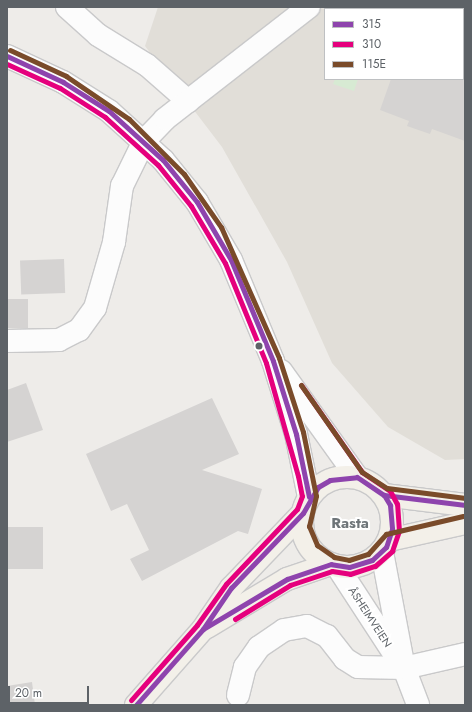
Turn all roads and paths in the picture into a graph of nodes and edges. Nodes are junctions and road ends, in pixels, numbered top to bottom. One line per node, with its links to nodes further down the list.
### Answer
1 (67, 7): 4 (street)
2 (309, 7): 4 (street)
3 (7, 56): 5 (street)
4 (188, 101): 5 (street)
5 (144, 141): 6 (street); 7 (street)
6 (7, 341)
7 (273, 361): 8 (street); 10 (street)
8 (357, 477): 9 (main road); 10 (main road)
9 (384, 495): 11 (main road); 13 (main road)
10 (306, 505): 14 (main road); 15 (main road)
11 (465, 505)
12 (465, 523): 13 (main road)
13 (385, 546): 14 (main road); 17 (street, ÅSHEIMVEIEN)
14 (334, 565): 15 (main road); 17 (street, ÅSHEIMVEIEN)
15 (203, 629): 19 (main road)
16 (465, 654): 17 (street)
17 (404, 668): 18 (street); 20 (street, ÅSHEIMVEIEN)
18 (238, 695)
19 (136, 705)
20 (418, 705)

